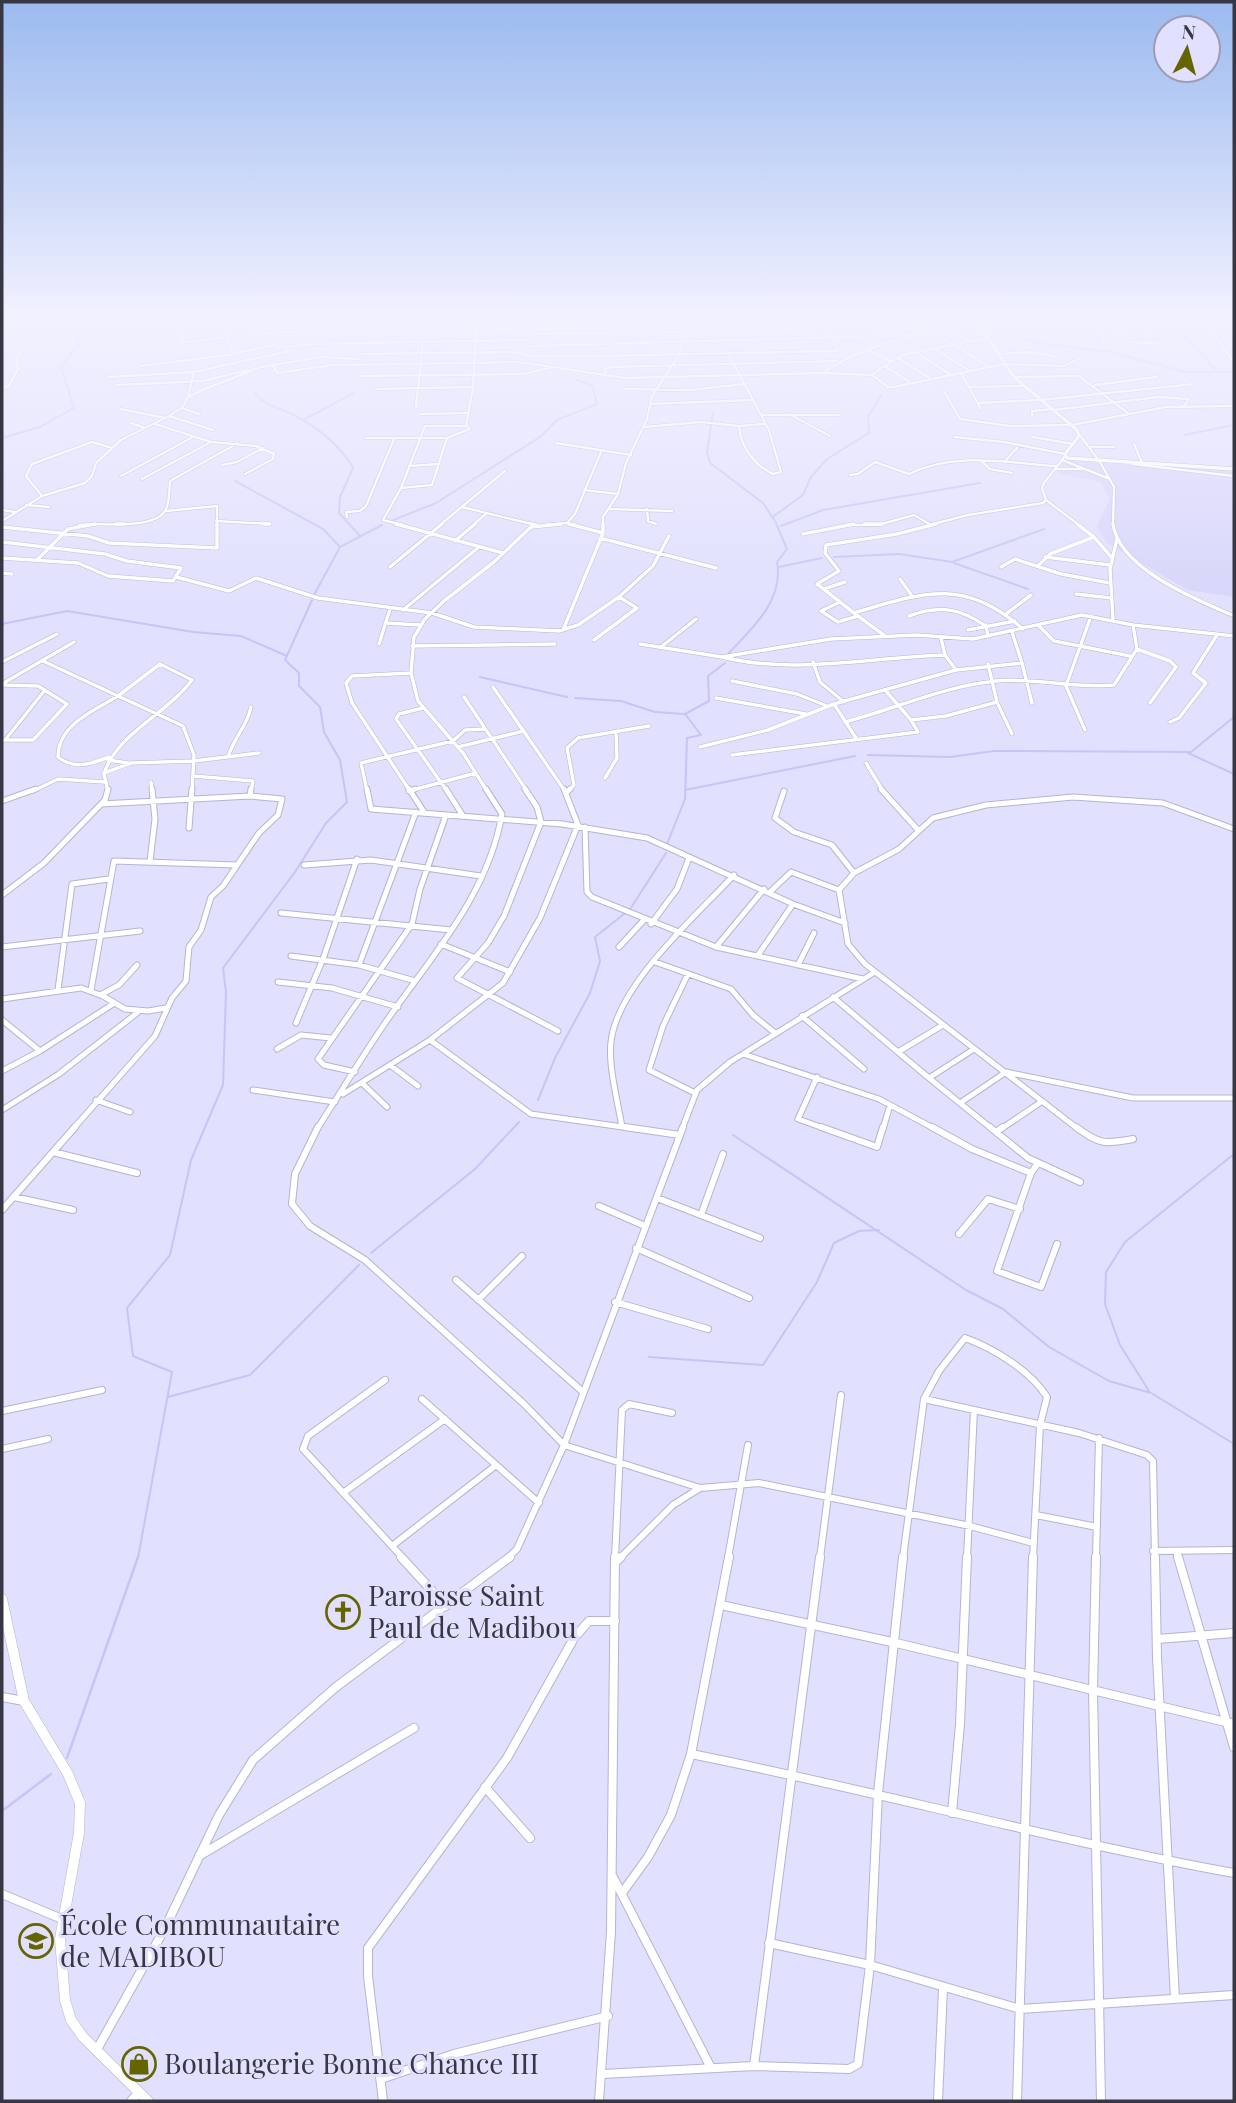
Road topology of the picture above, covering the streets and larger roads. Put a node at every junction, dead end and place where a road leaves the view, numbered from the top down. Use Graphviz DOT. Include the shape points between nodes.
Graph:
graph roads {
  1 [pos="144,413"];
  2 [pos="173,413"];
  3 [pos="461,413"];
  4 [pos="468,413"];
  5 [pos="648,413"];
  6 [pos="956,413"];
  7 [pos="1058,413"];
  8 [pos="1136,413"];
  9 [pos="420,414"];
  10 [pos="789,414"];
  11 [pos="1129,414"];
  12 [pos="761,415"];
  13 [pos="839,415"];
  14 [pos="167,417"];
  15 [pos="131,422"];
  16 [pos="155,424"];
  17 [pos="765,424"];
  18 [pos="1072,425"];
  19 [pos="466,426"];
  20 [pos="739,426"];
  21 [pos="644,427"];
  22 [pos="145,428"];
  23 [pos="213,430"];
  24 [pos="1079,434"];
  25 [pos="830,436"];
  26 [pos="193,437"];
  27 [pos="954,437"];
  28 [pos="1032,437"];
  29 [pos="366,438"];
  30 [pos="447,438"];
  31 [pos="394,439"];
  32 [pos="419,439"];
  33 [pos="211,442"];
  34 [pos="238,443"];
  35 [pos="556,443"];
  36 [pos="1020,444"];
  37 [pos="1073,444"];
  38 [pos="1134,444"];
  39 [pos="1090,447"];
  40 [pos="1114,447"];
  41 [pos="262,448"];
  42 [pos="112,449"];
  43 [pos="601,452"];
  44 [pos="631,455"];
  45 [pos="1064,457"];
  46 [pos="980,460"];
  47 [pos="1005,461"];
  48 [pos="1098,462"];
  49 [pos="438,464"];
  50 [pos="1132,464"];
  51 [pos="222,465"];
  52 [pos="1143,465"];
  53 [pos="409,466"];
  54 [pos="1056,467"];
  55 [pos="1086,469"];
  56 [pos="1234,469"];
  57 [pos="505,471"];
  58 [pos="1013,473"];
  59 [pos="245,474"];
  60 [pos="850,475"];
  61 [pos="121,476"];
  62 [pos="1234,476"];
  63 [pos="142,480"];
  64 [pos="1113,480"];
  65 [pos="401,488"];
  66 [pos="584,490"];
  67 [pos="618,494"];
  68 [pos="42,496"];
  69 [pos="1046,500"];
  70 [pos="26,505"];
  71 [pos="50,507"];
  72 [pos="462,507"];
  73 [pos="608,509"];
  74 [pos="646,509"];
  75 [pos="2,510"];
  76 [pos="166,511"];
  77 [pos="672,511"];
  78 [pos="15,512"];
  79 [pos="487,513"];
  80 [pos="347,517"];
  81 [pos="2,521"];
  82 [pos="216,521"];
  83 [pos="567,523"];
  84 [pos="270,524"];
  85 [pos="656,524"];
  86 [pos="931,524"];
  87 [pos="536,525"];
  88 [pos="2,527"];
  89 [pos="63,533"];
  90 [pos="603,533"];
  91 [pos="803,534"];
  92 [pos="430,535"];
  93 [pos="669,536"];
  94 [pos="1094,537"];
  95 [pos="600,538"];
  96 [pos="1117,539"];
  97 [pos="455,541"];
  98 [pos="2,542"];
  99 [pos="48,547"];
  100 [pos="478,547"];
  101 [pos="503,553"];
  102 [pos="660,556"];
  103 [pos="1045,557"];
  104 [pos="2,558"];
  105 [pos="1112,558"];
  106 [pos="37,561"];
  107 [pos="1110,565"];
  108 [pos="1038,566"];
  109 [pos="390,567"];
  110 [pos="1001,567"];
  111 [pos="716,568"];
  112 [pos="2,573"];
  113 [pos="12,574"];
  114 [pos="176,578"];
  115 [pos="900,579"];
  116 [pos="845,582"];
  117 [pos="1110,583"];
  118 [pos="824,589"];
  119 [pos="1076,594"];
  120 [pos="1031,595"];
  121 [pos="912,596"];
  122 [pos="619,597"];
  123 [pos="1111,598"];
  124 [pos="840,602"];
  125 [pos="390,609"];
  126 [pos="403,610"];
  127 [pos="432,614"];
  128 [pos="856,614"];
  129 [pos="1006,614"];
  130 [pos="909,616"];
  131 [pos="1091,616"];
  132 [pos="1234,617"];
  133 [pos="696,618"];
  134 [pos="1113,620"];
  135 [pos="1015,621"];
  136 [pos="385,623"];
  137 [pos="421,625"];
  138 [pos="1038,625"];
  139 [pos="1133,625"];
  140 [pos="986,626"];
  141 [pos="1023,629"];
  142 [pos="563,630"];
  143 [pos="968,630"];
  144 [pos="1012,632"];
  145 [pos="57,634"];
  146 [pos="1217,635"];
  147 [pos="885,636"];
  148 [pos="988,636"];
  149 [pos="1234,636"];
  150 [pos="941,638"];
  151 [pos="594,640"];
  152 [pos="74,642"];
  153 [pos="379,644"];
  154 [pos="555,644"];
  155 [pos="640,645"];
  156 [pos="412,646"];
  157 [pos="1082,646"];
  158 [pos="661,647"];
  159 [pos="1138,649"];
  160 [pos="945,654"];
  161 [pos="1130,656"];
  162 [pos="722,657"];
  163 [pos="2,662"];
  164 [pos="43,662"];
  165 [pos="813,662"];
  166 [pos="1022,663"];
  167 [pos="988,664"];
  168 [pos="956,670"];
  169 [pos="411,673"];
  170 [pos="732,681"];
  171 [pos="1028,681"];
  172 [pos="992,682"];
  173 [pos="2,685"];
  174 [pos="1066,685"];
  175 [pos="493,687"];
  176 [pos="45,690"];
  177 [pos="885,690"];
  178 [pos="118,696"];
  179 [pos="464,697"];
  180 [pos="716,698"];
  181 [pos="844,702"];
  182 [pos="997,702"];
  183 [pos="1032,703"];
  184 [pos="1150,703"];
  185 [pos="834,704"];
  186 [pos="251,706"];
  187 [pos="901,706"];
  188 [pos="827,707"];
  189 [pos="423,708"];
  190 [pos="806,714"];
  191 [pos="162,715"];
  192 [pos="911,720"];
  193 [pos="845,722"];
  194 [pos="1170,722"];
  195 [pos="649,726"];
  196 [pos="485,729"];
  197 [pos="1085,730"];
  198 [pos="524,731"];
  199 [pos="615,731"];
  200 [pos="1012,734"];
  201 [pos="856,738"];
  202 [pos="4,739"];
  203 [pos="493,739"];
  204 [pos="453,741"];
  205 [pos="458,747"];
  206 [pos="699,747"];
  207 [pos="419,748"];
  208 [pos="259,753"];
  209 [pos="732,755"];
  210 [pos="228,757"];
  211 [pos="390,757"];
  212 [pos="108,758"];
  213 [pos="194,761"];
  214 [pos="866,762"];
  215 [pos="131,763"];
  216 [pos="104,773"];
  217 [pos="475,774"];
  218 [pos="193,776"];
  219 [pos="605,778"];
  220 [pos="104,782"];
  221 [pos="151,782"];
  222 [pos="443,782"];
  223 [pos="409,791"];
  224 [pos="784,791"];
  225 [pos="566,793"];
  226 [pos="250,796"];
  227 [pos="193,797"];
  228 [pos="2,801"];
  229 [pos="154,803"];
  230 [pos="101,804"];
  231 [pos="416,811"];
  232 [pos="424,812"];
  233 [pos="446,815"];
  234 [pos="463,816"];
  235 [pos="502,820"];
  236 [pos="541,822"];
  237 [pos="578,825"];
  238 [pos="585,827"];
  239 [pos="189,828"];
  240 [pos="1234,829"];
  241 [pos="918,830"];
  242 [pos="689,858"];
  243 [pos="357,859"];
  244 [pos="150,861"];
  245 [pos="398,861"];
  246 [pos="303,865"];
  247 [pos="237,866"];
  248 [pos="429,868"];
  249 [pos="853,873"];
  250 [pos="734,875"];
  251 [pos="481,876"];
  252 [pos="109,879"];
  253 [pos="767,890"];
  254 [pos="839,890"];
  255 [pos="2,895"];
  256 [pos="793,904"];
  257 [pos="281,913"];
  258 [pos="337,917"];
  259 [pos="374,920"];
  260 [pos="644,920"];
  261 [pos="652,923"];
  262 [pos="845,923"];
  263 [pos="412,924"];
  264 [pos="451,930"];
  265 [pos="140,931"];
  266 [pos="814,933"];
  267 [pos="679,934"];
  268 [pos="102,935"];
  269 [pos="65,939"];
  270 [pos="441,944"];
  271 [pos="2,947"];
  272 [pos="619,947"];
  273 [pos="716,947"];
  274 [pos="758,955"];
  275 [pos="290,956"];
  276 [pos="475,957"];
  277 [pos="323,960"];
  278 [pos="655,962"];
  279 [pos="137,965"];
  280 [pos="359,965"];
  281 [pos="798,965"];
  282 [pos="381,970"];
  283 [pos="510,972"];
  284 [pos="875,972"];
  285 [pos="688,974"];
  286 [pos="863,979"];
  287 [pos="415,981"];
  288 [pos="278,982"];
  289 [pos="312,985"];
  290 [pos="58,990"];
  291 [pos="91,990"];
  292 [pos="489,994"];
  293 [pos="100,995"];
  294 [pos="363,995"];
  295 [pos="833,997"];
  296 [pos="2,999"];
  297 [pos="113,1004"];
  298 [pos="398,1007"];
  299 [pos="166,1008"];
  300 [pos="137,1013"];
  301 [pos="802,1016"];
  302 [pos="2,1021"];
  303 [pos="296,1023"];
  304 [pos="943,1025"];
  305 [pos="558,1031"];
  306 [pos="775,1033"];
  307 [pos="331,1038"];
  308 [pos="430,1040"];
  309 [pos="276,1049"];
  310 [pos="974,1049"];
  311 [pos="40,1051"];
  312 [pos="898,1052"];
  313 [pos="743,1054"];
  314 [pos="390,1065"];
  315 [pos="864,1069"];
  316 [pos="2,1070"];
  317 [pos="355,1072"];
  318 [pos="1006,1072"];
  319 [pos="817,1077"];
  320 [pos="929,1078"];
  321 [pos="362,1083"];
  322 [pos="418,1086"];
  323 [pos="253,1090"];
  324 [pos="695,1093"];
  325 [pos="341,1095"];
  326 [pos="1234,1098"];
  327 [pos="96,1100"];
  328 [pos="335,1102"];
  329 [pos="1041,1102"];
  330 [pos="960,1103"];
  331 [pos="890,1105"];
  332 [pos="387,1107"];
  333 [pos="2,1110"];
  334 [pos="130,1112"];
  335 [pos="622,1127"];
  336 [pos="996,1132"];
  337 [pos="680,1135"];
  338 [pos="1133,1139"];
  339 [pos="53,1152"];
  340 [pos="723,1154"];
  341 [pos="1038,1163"];
  342 [pos="136,1173"];
  343 [pos="1031,1173"];
  344 [pos="1080,1182"];
  345 [pos="14,1197"];
  346 [pos="657,1198"];
  347 [pos="599,1206"];
  348 [pos="1020,1209"];
  349 [pos="2,1210"];
  350 [pos="73,1210"];
  351 [pos="701,1215"];
  352 [pos="645,1226"];
  353 [pos="959,1234"];
  354 [pos="760,1238"];
  355 [pos="1057,1244"];
  356 [pos="636,1248"];
  357 [pos="522,1256"];
  358 [pos="456,1280"];
  359 [pos="749,1298"];
  360 [pos="478,1300"];
  361 [pos="615,1302"];
  362 [pos="708,1329"];
  363 [pos="386,1381"];
  364 [pos="102,1390"];
  365 [pos="583,1392"];
  366 [pos="841,1395"];
  367 [pos="422,1399"];
  368 [pos="924,1399"];
  369 [pos="974,1410"];
  370 [pos="2,1411"];
  371 [pos="672,1413"];
  372 [pos="445,1419"];
  373 [pos="1040,1425"];
  374 [pos="48,1438"];
  375 [pos="1099,1438"];
  376 [pos="564,1445"];
  377 [pos="748,1446"];
  378 [pos="2,1449"];
  379 [pos="618,1463"];
  380 [pos="495,1466"];
  381 [pos="742,1483"];
  382 [pos="701,1488"];
  383 [pos="342,1493"];
  384 [pos="828,1496"];
  385 [pos="539,1503"];
  386 [pos="909,1514"];
  387 [pos="1036,1515"];
  388 [pos="970,1526"];
  389 [pos="1097,1527"];
  390 [pos="1032,1543"];
  391 [pos="392,1546"];
  392 [pos="1234,1550"];
  393 [pos="1153,1551"];
  394 [pos="1175,1551"];
  395 [pos="616,1562"];
  396 [pos="2,1599"];
  397 [pos="721,1605"];
  398 [pos="446,1606"];
  399 [pos="615,1621"];
  400 [pos="810,1624"];
  401 [pos="1234,1633"];
  402 [pos="1201,1635"];
  403 [pos="1157,1639"];
  404 [pos="892,1642"];
  405 [pos="963,1660"];
  406 [pos="1031,1678"];
  407 [pos="1093,1690"];
  408 [pos="2,1697"];
  409 [pos="24,1701"];
  410 [pos="1160,1707"];
  411 [pos="1231,1724"];
  412 [pos="414,1728"];
  413 [pos="1234,1747"];
  414 [pos="691,1754"];
  415 [pos="792,1772"];
  416 [pos="485,1787"];
  417 [pos="878,1793"];
  418 [pos="952,1813"];
  419 [pos="1026,1829"];
  420 [pos="530,1838"];
  421 [pos="1095,1845"];
  422 [pos="199,1856"];
  423 [pos="1168,1859"];
  424 [pos="1234,1873"];
  425 [pos="612,1875"];
  426 [pos="622,1893"];
  427 [pos="2,1894"];
  428 [pos="62,1919"];
  429 [pos="769,1943"];
  430 [pos="870,1965"];
  431 [pos="943,1988"];
  432 [pos="1234,1996"];
  433 [pos="1175,1999"];
  434 [pos="1101,2006"];
  435 [pos="1020,2009"];
  436 [pos="608,2016"];
  437 [pos="96,2051"];
  438 [pos="754,2066"];
  439 [pos="711,2068"];
  440 [pos="603,2074"];
  441 [pos="381,2079"];
  442 [pos="139,2092"];
  443 [pos="131,2101"];
  444 [pos="148,2101"];
  445 [pos="383,2101"];
  446 [pos="599,2101"];
  447 [pos="938,2101"];
  448 [pos="1017,2101"];
  449 [pos="1101,2101"];
  1 -- 14 [label="street"];
  2 -- 14 [label="street"];
  3 -- 9 [label="street"];
  4 -- 19 [label="street"];
  5 -- 21 [label="street"];
  6 -- 18 [label="street" via="969,422"];
  7 -- 18 [label="street"];
  8 -- 11 [label="street"];
  10 -- 12 [label="street"];
  10 -- 13 [label="street"];
  10 -- 25 [label="street"];
  11 -- 18 [label="street"];
  12 -- 17 [label="street"];
  14 -- 16 [label="street"];
  14 -- 23 [label="street"];
  15 -- 22 [label="street"];
  16 -- 22 [label="street"];
  16 -- 26 [label="street"];
  17 -- 20 [label="street"];
  17 -- 20 [label="street" via="783,468 779,474 757,466"];
  18 -- 24 [label="street"];
  19 -- 30 [label="street" via="470,429 466,432"];
  19 -- 32 [label="street" via="425,426"];
  20 -- 21 [label="street" via="701,422"];
  21 -- 44 [label="street"];
  22 -- 42 [label="street"];
  24 -- 37 [label="street"];
  24 -- 39 [label="street"];
  26 -- 33 [label="street"];
  26 -- 61 [label="street"];
  27 -- 36 [label="street"];
  28 -- 37 [label="street"];
  29 -- 31 [label="street"];
  30 -- 32 [label="street"];
  30 -- 49 [label="street"];
  31 -- 32 [label="street"];
  31 -- 80 [label="street" via="366,506 360,512 346,512"];
  32 -- 53 [label="street"];
  33 -- 34 [label="street"];
  33 -- 63 [label="street"];
  34 -- 41 [label="street"];
  34 -- 76 [label="street" via="173,478 168,484"];
  35 -- 43 [label="street"];
  36 -- 45 [label="street"];
  36 -- 47 [label="street"];
  37 -- 45 [label="street"];
  38 -- 52 [label="street"];
  39 -- 40 [label="street"];
  39 -- 48 [label="street"];
  41 -- 51 [label="street"];
  41 -- 59 [label="street" via="275,456"];
  42 -- 68 [label="street" via="96,463 85,483"];
  42 -- 68 [label="street" via="92,442 32,464 26,476"];
  43 -- 44 [label="street"];
  43 -- 66 [label="street"];
  44 -- 67 [label="street"];
  45 -- 48 [label="street"];
  45 -- 54 [label="street"];
  45 -- 55 [label="street"];
  46 -- 47 [label="street"];
  46 -- 58 [label="street" via="994,471"];
  46 -- 60 [label="street" via="938,461 909,474 876,462"];
  47 -- 54 [label="street"];
  48 -- 50 [label="street"];
  48 -- 64 [label="street"];
  49 -- 53 [label="street"];
  49 -- 65 [label="street" via="428,488"];
  50 -- 52 [label="street"];
  50 -- 62 [label="street"];
  52 -- 56 [label="street"];
  53 -- 65 [label="street"];
  54 -- 55 [label="street"];
  54 -- 69 [label="street" via="1042,488"];
  55 -- 64 [label="street"];
  57 -- 72 [label="street"];
  64 -- 96 [label="street"];
  65 -- 92 [label="street" via="383,520"];
  66 -- 67 [label="street"];
  66 -- 83 [label="street"];
  67 -- 73 [label="street"];
  68 -- 70 [label="street"];
  69 -- 86 [label="street"];
  69 -- 94 [label="street"];
  70 -- 71 [label="street"];
  70 -- 78 [label="street"];
  72 -- 79 [label="street"];
  72 -- 92 [label="street"];
  73 -- 74 [label="street"];
  73 -- 90 [label="street"];
  74 -- 77 [label="street"];
  74 -- 85 [label="street" via="648,521"];
  75 -- 78 [label="street"];
  76 -- 82 [label="street" via="215,505"];
  76 -- 89 [label="street" via="154,521 86,523"];
  78 -- 81 [label="street"];
  79 -- 87 [label="street"];
  79 -- 97 [label="street"];
  82 -- 84 [label="street"];
  82 -- 89 [label="street" via="217,548 109,543"];
  83 -- 87 [label="street"];
  83 -- 90 [label="street"];
  86 -- 91 [label="street" via="914,515 878,525 857,523"];
  86 -- 118 [label="street" via="826,545 825,553 839,571 817,583"];
  87 -- 101 [label="street"];
  88 -- 89 [label="street"];
  89 -- 99 [label="street"];
  90 -- 95 [label="street"];
  92 -- 97 [label="street"];
  92 -- 109 [label="street"];
  93 -- 102 [label="street"];
  94 -- 103 [label="street"];
  94 -- 105 [label="street"];
  95 -- 102 [label="street"];
  95 -- 142 [label="street"];
  96 -- 105 [label="street"];
  96 -- 132 [label="street" via="1159,578"];
  97 -- 100 [label="street"];
  98 -- 99 [label="street"];
  99 -- 106 [label="street"];
  99 -- 114 [label="street" via="181,568"];
  100 -- 101 [label="street"];
  100 -- 126 [label="street"];
  101 -- 127 [label="street"];
  102 -- 111 [label="street"];
  102 -- 122 [label="street"];
  103 -- 107 [label="street"];
  103 -- 108 [label="street"];
  104 -- 106 [label="street"];
  105 -- 107 [label="street"];
  106 -- 114 [label="street" via="84,564 101,575 153,582"];
  107 -- 117 [label="street"];
  108 -- 110 [label="street" via="1012,559"];
  108 -- 117 [label="street"];
  112 -- 113 [label="street"];
  114 -- 125 [label="street" via="229,591 256,578 318,598"];
  115 -- 121 [label="street"];
  116 -- 118 [label="street"];
  117 -- 123 [label="street"];
  118 -- 124 [label="street"];
  119 -- 123 [label="street"];
  120 -- 129 [label="street"];
  121 -- 128 [label="street"];
  121 -- 129 [label="street" via="960,592"];
  122 -- 142 [label="street" via="587,620"];
  122 -- 151 [label="street" via="637,608"];
  123 -- 134 [label="street"];
  124 -- 128 [label="street"];
  124 -- 128 [label="street" via="821,611 838,622"];
  125 -- 126 [label="street"];
  125 -- 136 [label="street"];
  126 -- 127 [label="street"];
  127 -- 137 [label="street"];
  127 -- 142 [label="street" via="484,628"];
  128 -- 147 [label="street"];
  129 -- 135 [label="street"];
  130 -- 140 [label="street" via="953,607"];
  131 -- 134 [label="street"];
  131 -- 138 [label="street"];
  131 -- 157 [label="street"];
  133 -- 158 [label="street"];
  134 -- 139 [label="street"];
  135 -- 140 [label="street"];
  135 -- 141 [label="street"];
  136 -- 137 [label="street"];
  136 -- 153 [label="street"];
  137 -- 156 [label="street"];
  138 -- 141 [label="street"];
  138 -- 157 [label="street" via="1051,640"];
  139 -- 146 [label="street"];
  139 -- 159 [label="street"];
  140 -- 143 [label="street"];
  140 -- 148 [label="street"];
  141 -- 144 [label="street"];
  144 -- 148 [label="street"];
  144 -- 166 [label="street"];
  145 -- 163 [label="street"];
  146 -- 149 [label="street"];
  146 -- 194 [label="street" via="1193,673 1206,683 1179,718"];
  147 -- 150 [label="street"];
  147 -- 162 [label="street" via="816,641"];
  148 -- 150 [label="street"];
  150 -- 160 [label="street"];
  152 -- 164 [label="street"];
  154 -- 156 [label="street"];
  155 -- 158 [label="street"];
  156 -- 169 [label="street"];
  157 -- 161 [label="street"];
  157 -- 174 [label="street"];
  158 -- 162 [label="street"];
  159 -- 161 [label="street"];
  159 -- 184 [label="street" via="1177,667"];
  160 -- 165 [label="street"];
  160 -- 168 [label="street"];
  161 -- 174 [label="street" via="1114,685"];
  162 -- 165 [label="street"];
  164 -- 173 [label="street"];
  164 -- 178 [label="street"];
  165 -- 181 [label="street" via="820,682"];
  166 -- 167 [label="street"];
  166 -- 171 [label="street"];
  167 -- 168 [label="street"];
  167 -- 172 [label="street"];
  168 -- 177 [label="street"];
  169 -- 189 [label="street"];
  169 -- 211 [label="street" via="352,676 346,683 352,703"];
  170 -- 188 [label="street" via="797,694"];
  171 -- 172 [label="street"];
  171 -- 174 [label="street"];
  171 -- 183 [label="street"];
  172 -- 182 [label="street"];
  172 -- 187 [label="street"];
  173 -- 176 [label="street" via="33,685"];
  174 -- 197 [label="street"];
  175 -- 198 [label="street"];
  176 -- 202 [label="street"];
  176 -- 202 [label="street" via="67,704 65,708 33,740"];
  177 -- 181 [label="street"];
  177 -- 187 [label="street"];
  178 -- 191 [label="street"];
  178 -- 191 [label="street" via="156,665 165,664 192,680"];
  178 -- 212 [label="street" via="71,727 56,747 58,757 73,766"];
  179 -- 196 [label="street"];
  180 -- 190 [label="street"];
  181 -- 185 [label="street"];
  182 -- 192 [label="street"];
  182 -- 200 [label="street"];
  185 -- 188 [label="street"];
  185 -- 193 [label="street"];
  186 -- 210 [label="street" via="247,725 234,737"];
  187 -- 192 [label="street"];
  187 -- 193 [label="street"];
  188 -- 190 [label="street"];
  189 -- 204 [label="street"];
  189 -- 207 [label="street" via="396,716"];
  190 -- 206 [label="street" via="768,730"];
  191 -- 212 [label="street"];
  191 -- 213 [label="street" via="184,726"];
  192 -- 201 [label="street" via="918,732"];
  193 -- 201 [label="street"];
  195 -- 199 [label="street"];
  196 -- 203 [label="street"];
  196 -- 204 [label="street" via="465,730"];
  198 -- 203 [label="street"];
  198 -- 225 [label="street"];
  199 -- 219 [label="street" via="617,758"];
  199 -- 225 [label="street" via="578,738 567,748 574,785"];
  201 -- 209 [label="street"];
  203 -- 205 [label="street"];
  203 -- 236 [label="street" via="537,807"];
  204 -- 205 [label="street"];
  204 -- 207 [label="street"];
  205 -- 217 [label="street"];
  207 -- 211 [label="street"];
  207 -- 222 [label="street"];
  208 -- 210 [label="street"];
  210 -- 213 [label="street"];
  211 -- 223 [label="street"];
  211 -- 231 [label="street" via="359,766 371,808"];
  212 -- 215 [label="street"];
  212 -- 216 [label="street"];
  213 -- 215 [label="street"];
  213 -- 218 [label="street"];
  214 -- 241 [label="street" via="880,788"];
  215 -- 216 [label="street"];
  216 -- 220 [label="street"];
  217 -- 222 [label="street"];
  217 -- 235 [label="street"];
  218 -- 226 [label="street" via="253,781"];
  218 -- 227 [label="street"];
  220 -- 228 [label="street" via="58,779"];
  220 -- 230 [label="street" via="109,794"];
  221 -- 229 [label="street"];
  222 -- 223 [label="street"];
  222 -- 234 [label="street"];
  223 -- 232 [label="street"];
  224 -- 249 [label="street" via="775,818 794,832 832,845"];
  225 -- 237 [label="street"];
  226 -- 227 [label="street"];
  226 -- 247 [label="street" via="282,800 278,814"];
  227 -- 229 [label="street"];
  227 -- 239 [label="street"];
  229 -- 230 [label="street"];
  229 -- 244 [label="street"];
  230 -- 255 [label="street" via="44,863"];
  231 -- 232 [label="street"];
  231 -- 245 [label="street"];
  232 -- 233 [label="street"];
  233 -- 234 [label="street"];
  233 -- 248 [label="street"];
  234 -- 235 [label="street"];
  235 -- 236 [label="street"];
  235 -- 251 [label="street"];
  236 -- 237 [label="street"];
  236 -- 276 [label="street" via="504,916"];
  237 -- 238 [label="street"];
  237 -- 283 [label="street" via="540,918"];
  238 -- 242 [label="street" via="647,838"];
  238 -- 260 [label="street" via="588,895"];
  240 -- 241 [label="street" via="1163,803 1073,797 960,809 933,818"];
  241 -- 249 [label="street" via="900,849"];
  242 -- 250 [label="street"];
  242 -- 261 [label="street" via="671,899"];
  243 -- 245 [label="street"];
  243 -- 246 [label="street"];
  243 -- 258 [label="street"];
  244 -- 247 [label="street"];
  244 -- 252 [label="street" via="117,860"];
  245 -- 248 [label="street"];
  245 -- 259 [label="street"];
  247 -- 299 [label="street" via="211,897 201,930 189,947 186,981"];
  248 -- 251 [label="street"];
  248 -- 263 [label="street"];
  249 -- 254 [label="street"];
  250 -- 253 [label="street"];
  250 -- 267 [label="street"];
  251 -- 264 [label="street"];
  252 -- 268 [label="street"];
  252 -- 269 [label="street" via="72,884"];
  253 -- 254 [label="street" via="791,872"];
  253 -- 256 [label="street"];
  253 -- 273 [label="street"];
  254 -- 262 [label="street"];
  256 -- 262 [label="street"];
  256 -- 274 [label="street"];
  257 -- 258 [label="street"];
  258 -- 259 [label="street"];
  258 -- 277 [label="street"];
  259 -- 263 [label="street"];
  259 -- 280 [label="street"];
  260 -- 261 [label="street"];
  260 -- 272 [label="street"];
  261 -- 267 [label="street"];
  262 -- 284 [label="street" via="848,944"];
  263 -- 264 [label="street"];
  263 -- 282 [label="street"];
  264 -- 270 [label="street"];
  265 -- 268 [label="street"];
  266 -- 281 [label="street"];
  267 -- 273 [label="street"];
  267 -- 278 [label="street"];
  268 -- 269 [label="street"];
  268 -- 291 [label="street"];
  269 -- 271 [label="street"];
  269 -- 290 [label="street"];
  270 -- 276 [label="street"];
  270 -- 287 [label="street"];
  273 -- 274 [label="street"];
  274 -- 281 [label="street"];
  275 -- 277 [label="street"];
  276 -- 283 [label="street"];
  276 -- 292 [label="street" via="457,978"];
  277 -- 280 [label="street"];
  277 -- 289 [label="street"];
  278 -- 285 [label="street"];
  278 -- 335 [label="street" via="644,971 611,1032"];
  279 -- 293 [label="street" via="119,985"];
  280 -- 282 [label="street"];
  281 -- 286 [label="street"];
  282 -- 287 [label="street"];
  282 -- 294 [label="street"];
  283 -- 292 [label="street"];
  284 -- 286 [label="street"];
  284 -- 304 [label="street"];
  285 -- 306 [label="street" via="736,992 753,1015"];
  285 -- 324 [label="street" via="649,1070"];
  286 -- 295 [label="street"];
  287 -- 298 [label="street"];
  288 -- 289 [label="street"];
  289 -- 294 [label="street"];
  289 -- 303 [label="street"];
  290 -- 291 [label="street"];
  290 -- 296 [label="street"];
  291 -- 293 [label="street"];
  292 -- 305 [label="street"];
  292 -- 308 [label="street"];
  293 -- 297 [label="street"];
  294 -- 298 [label="street"];
  294 -- 307 [label="street"];
  295 -- 301 [label="street"];
  295 -- 312 [label="street"];
  297 -- 300 [label="street"];
  297 -- 311 [label="street"];
  298 -- 317 [label="street"];
  299 -- 300 [label="street"];
  299 -- 327 [label="street" via="155,1036"];
  300 -- 333 [label="street" via="59,1074"];
  301 -- 306 [label="street"];
  301 -- 315 [label="street"];
  302 -- 311 [label="street"];
  304 -- 310 [label="street"];
  304 -- 312 [label="street"];
  306 -- 313 [label="street"];
  307 -- 309 [label="street" via="301,1035"];
  307 -- 317 [label="street" via="318,1062"];
  308 -- 314 [label="street"];
  308 -- 335 [label="street" via="531,1114"];
  310 -- 318 [label="street"];
  310 -- 320 [label="street"];
  311 -- 316 [label="street"];
  312 -- 320 [label="street"];
  313 -- 319 [label="street"];
  313 -- 324 [label="street"];
  314 -- 321 [label="street"];
  314 -- 322 [label="street"];
  317 -- 325 [label="street"];
  318 -- 326 [label="street" via="1133,1098"];
  318 -- 329 [label="street"];
  318 -- 330 [label="street"];
  319 -- 331 [label="street"];
  319 -- 331 [label="street" via="798,1118 877,1147"];
  320 -- 330 [label="street"];
  321 -- 325 [label="street"];
  321 -- 332 [label="street"];
  323 -- 328 [label="street"];
  324 -- 337 [label="street"];
  325 -- 328 [label="street"];
  327 -- 334 [label="street"];
  327 -- 339 [label="street"];
  328 -- 376 [label="street" via="296,1169 291,1194 296,1212 365,1260"];
  329 -- 336 [label="street"];
  329 -- 338 [label="street" via="1098,1143"];
  330 -- 336 [label="street"];
  331 -- 343 [label="street" via="972,1149"];
  335 -- 337 [label="street"];
  336 -- 341 [label="street"];
  337 -- 346 [label="street"];
  339 -- 342 [label="street"];
  339 -- 345 [label="street"];
  340 -- 351 [label="street"];
  341 -- 343 [label="street"];
  341 -- 344 [label="street"];
  343 -- 348 [label="street"];
  345 -- 349 [label="street"];
  345 -- 350 [label="street"];
  346 -- 351 [label="street"];
  346 -- 352 [label="street"];
  347 -- 352 [label="street"];
  348 -- 353 [label="street" via="987,1200"];
  348 -- 355 [label="street" via="997,1271 1041,1287"];
  351 -- 354 [label="street"];
  352 -- 356 [label="street"];
  356 -- 359 [label="street"];
  356 -- 361 [label="street"];
  357 -- 360 [label="street"];
  358 -- 360 [label="street"];
  360 -- 365 [label="street"];
  361 -- 362 [label="street"];
  361 -- 365 [label="street"];
  363 -- 383 [label="street" via="303,1444"];
  364 -- 370 [label="street"];
  365 -- 376 [label="street"];
  366 -- 384 [label="street"];
  367 -- 372 [label="street"];
  368 -- 369 [label="street"];
  368 -- 373 [label="street" via="955,1349 962,1340 970,1339 1043,1388 1047,1397"];
  368 -- 386 [label="street"];
  369 -- 373 [label="street"];
  369 -- 388 [label="street"];
  371 -- 379 [label="street" via="625,1405"];
  372 -- 380 [label="street"];
  372 -- 383 [label="street"];
  373 -- 375 [label="street"];
  373 -- 387 [label="street"];
  374 -- 378 [label="street"];
  375 -- 389 [label="street"];
  375 -- 393 [label="street" via="1153,1461"];
  376 -- 379 [label="street"];
  376 -- 385 [label="street"];
  377 -- 381 [label="street"];
  379 -- 382 [label="street"];
  379 -- 395 [label="street"];
  380 -- 385 [label="street"];
  380 -- 391 [label="street"];
  381 -- 382 [label="street"];
  381 -- 384 [label="street"];
  381 -- 397 [label="street"];
  382 -- 395 [label="street" via="673,1505"];
  383 -- 391 [label="street"];
  384 -- 386 [label="street"];
  384 -- 400 [label="street"];
  385 -- 398 [label="street" via="517,1549"];
  386 -- 388 [label="street"];
  386 -- 404 [label="street"];
  387 -- 389 [label="street"];
  387 -- 390 [label="street"];
  388 -- 390 [label="street"];
  388 -- 405 [label="street"];
  389 -- 407 [label="street"];
  390 -- 406 [label="street"];
  391 -- 398 [label="street"];
  392 -- 394 [label="street"];
  393 -- 394 [label="street"];
  393 -- 403 [label="street"];
  394 -- 402 [label="street"];
  395 -- 399 [label="street"];
  396 -- 409 [label="street"];
  397 -- 400 [label="street"];
  397 -- 414 [label="street"];
  398 -- 422 [label="street" via="336,1687 253,1760"];
  399 -- 416 [label="street" via="597,1619 581,1629 507,1758"];
  399 -- 425 [label="street"];
  400 -- 404 [label="street"];
  400 -- 415 [label="street"];
  401 -- 402 [label="street"];
  402 -- 403 [label="street"];
  402 -- 411 [label="street"];
  403 -- 410 [label="street"];
  404 -- 405 [label="street"];
  404 -- 417 [label="street"];
  405 -- 406 [label="street"];
  405 -- 418 [label="street"];
  406 -- 407 [label="street"];
  406 -- 419 [label="street"];
  407 -- 410 [label="street"];
  407 -- 421 [label="street"];
  408 -- 409 [label="street"];
  409 -- 428 [label="street" via="80,1803 79,1833"];
  410 -- 411 [label="street"];
  410 -- 423 [label="street"];
  411 -- 413 [label="street"];
  412 -- 422 [label="street"];
  414 -- 415 [label="street"];
  414 -- 426 [label="street" via="666,1826"];
  415 -- 417 [label="street"];
  415 -- 429 [label="street"];
  416 -- 420 [label="street"];
  416 -- 441 [label="street" via="368,1948"];
  417 -- 418 [label="street"];
  417 -- 430 [label="street"];
  418 -- 419 [label="street"];
  419 -- 421 [label="street"];
  419 -- 435 [label="street"];
  421 -- 423 [label="street"];
  421 -- 434 [label="street"];
  422 -- 437 [label="street" via="164,1930"];
  423 -- 424 [label="street"];
  423 -- 433 [label="street"];
  425 -- 426 [label="street"];
  425 -- 436 [label="street"];
  426 -- 439 [label="street"];
  427 -- 428 [label="street"];
  428 -- 437 [label="street" via="60,1962 65,2000 71,2020"];
  429 -- 430 [label="street"];
  429 -- 438 [label="street"];
  430 -- 431 [label="street"];
  430 -- 438 [label="street" via="861,2056 855,2067"];
  431 -- 435 [label="street"];
  431 -- 447 [label="street"];
  432 -- 433 [label="street"];
  433 -- 434 [label="street"];
  434 -- 435 [label="street"];
  434 -- 449 [label="street"];
  435 -- 448 [label="street"];
  436 -- 440 [label="street"];
  436 -- 441 [label="street" via="468,2050"];
  437 -- 442 [label="street"];
  438 -- 439 [label="street"];
  439 -- 440 [label="street"];
  440 -- 446 [label="street"];
  441 -- 445 [label="street"];
  442 -- 443 [label="street"];
  442 -- 444 [label="street"];
}
